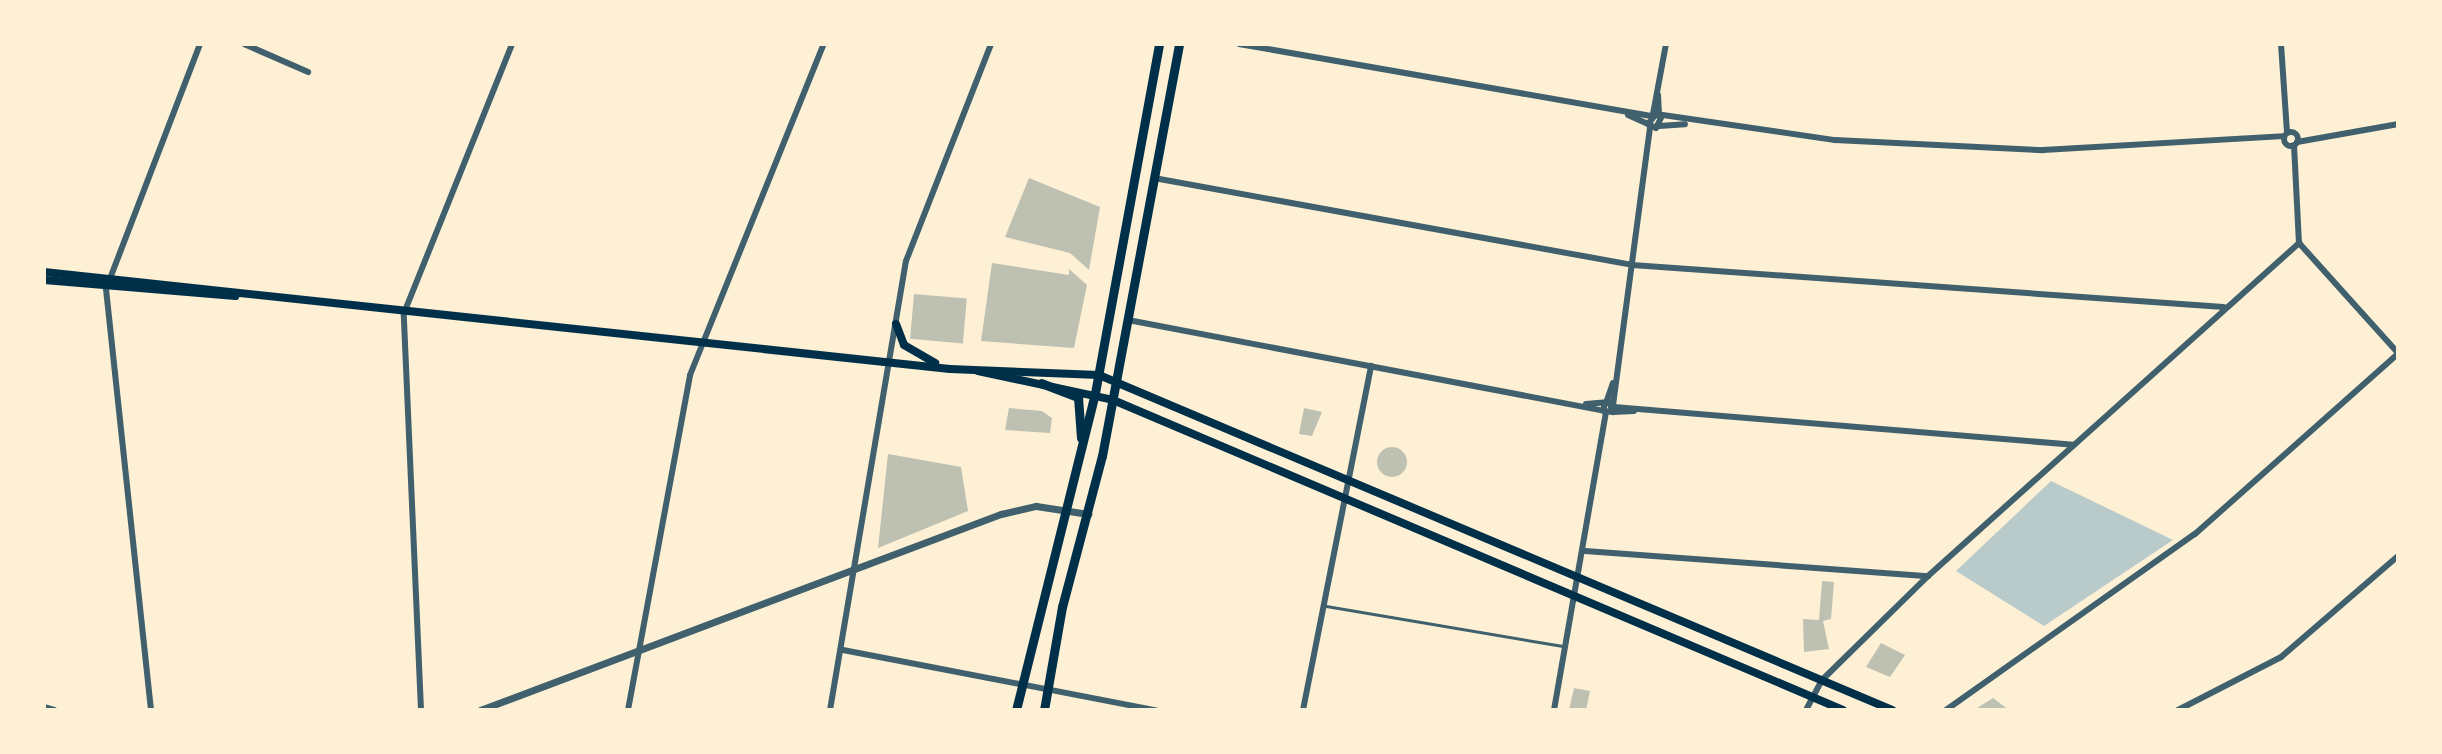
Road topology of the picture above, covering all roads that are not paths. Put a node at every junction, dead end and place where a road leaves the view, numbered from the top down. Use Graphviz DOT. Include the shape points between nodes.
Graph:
graph roads {
  1 [pos="200,44"];
  2 [pos="244,44"];
  3 [pos="512,44"];
  4 [pos="824,44"];
  5 [pos="991,44"];
  6 [pos="1159,44"];
  7 [pos="1179,44"];
  8 [pos="1239,44"];
  9 [pos="1666,44"];
  10 [pos="2281,44"];
  11 [pos="308,72"];
  12 [pos="1628,115"];
  13 [pos="1656,116"];
  14 [pos="1685,124"];
  15 [pos="2398,124"];
  16 [pos="1653,126"];
  17 [pos="2291,139"];
  18 [pos="1154,178"];
  19 [pos="2299,243"];
  20 [pos="1632,265"];
  21 [pos="44,272"];
  22 [pos="44,280"];
  23 [pos="106,284"];
  24 [pos="2224,307"];
  25 [pos="404,313"];
  26 [pos="1128,320"];
  27 [pos="896,324"];
  28 [pos="703,342"];
  29 [pos="2398,354"];
  30 [pos="891,361"];
  31 [pos="1371,366"];
  32 [pos="950,369"];
  33 [pos="977,371"];
  34 [pos="1099,375"];
  35 [pos="1115,380"];
  36 [pos="1041,383"];
  37 [pos="1095,393"];
  38 [pos="1113,400"];
  39 [pos="1609,409"];
  40 [pos="2073,445"];
  41 [pos="1081,453"];
  42 [pos="1348,479"];
  43 [pos="1344,496"];
  44 [pos="1067,509"];
  45 [pos="1088,514"];
  46 [pos="1585,551"];
  47 [pos="2398,556"];
  48 [pos="856,572"];
  49 [pos="1928,576"];
  50 [pos="1579,578"];
  51 [pos="1575,597"];
  52 [pos="1322,606"];
  53 [pos="1566,646"];
  54 [pos="843,650"];
  55 [pos="639,651"];
  56 [pos="1822,680"];
  57 [pos="1022,687"];
  58 [pos="1048,690"];
  59 [pos="1811,697"];
  60 [pos="44,707"];
  61 [pos="149,709"];
  62 [pos="54,710"];
  63 [pos="421,710"];
  64 [pos="480,710"];
  65 [pos="628,710"];
  66 [pos="830,710"];
  67 [pos="1016,710"];
  68 [pos="1044,710"];
  69 [pos="1156,710"];
  70 [pos="1303,710"];
  71 [pos="1554,710"];
  72 [pos="1806,710"];
  73 [pos="1843,710"];
  74 [pos="1892,710"];
  75 [pos="1946,710"];
  76 [pos="2178,710"];
  1 -- 23 [label="street"];
  2 -- 11 [label="street"];
  3 -- 25 [label="street"];
  4 -- 28 [label="street"];
  5 -- 27 [label="street" via="909,249"];
  6 -- 34 [label="main road"];
  7 -- 18 [label="main road"];
  8 -- 12 [label="street"];
  9 -- 13 [label="street"];
  10 -- 17 [label="street"];
  12 -- 13 [label="street"];
  12 -- 16 [label="street"];
  13 -- 14 [label="street"];
  13 -- 16 [label="street"];
  13 -- 16 [label="street"];
  14 -- 16 [label="street"];
  14 -- 17 [label="street" via="1907,146 2043,150"];
  15 -- 17 [label="street"];
  16 -- 20 [label="street"];
  17 -- 19 [label="street"];
  18 -- 20 [label="street"];
  18 -- 26 [label="main road"];
  19 -- 24 [label="street"];
  19 -- 29 [label="street"];
  20 -- 24 [label="street"];
  20 -- 39 [label="street"];
  21 -- 23 [label="main road"];
  22 -- 23 [label="main road"];
  23 -- 25 [label="main road"];
  23 -- 61 [label="street"];
  24 -- 40 [label="street"];
  25 -- 28 [label="main road"];
  25 -- 63 [label="street"];
  26 -- 31 [label="street"];
  26 -- 35 [label="main road"];
  27 -- 30 [label="street"];
  27 -- 32 [label="main road" via="908,349"];
  28 -- 30 [label="main road"];
  28 -- 55 [label="street" via="685,397"];
  29 -- 75 [label="street" via="2195,534"];
  30 -- 32 [label="main road"];
  30 -- 48 [label="street"];
  31 -- 39 [label="street"];
  31 -- 42 [label="street"];
  32 -- 33 [label="main road"];
  33 -- 34 [label="main road"];
  33 -- 36 [label="main road"];
  34 -- 35 [label="main road"];
  34 -- 37 [label="main road"];
  35 -- 38 [label="main road"];
  35 -- 42 [label="main road"];
  36 -- 37 [label="main road"];
  36 -- 41 [label="main road" via="1078,397"];
  37 -- 38 [label="main road"];
  37 -- 41 [label="main road"];
  38 -- 43 [label="main road"];
  38 -- 45 [label="main road"];
  39 -- 40 [label="street"];
  39 -- 46 [label="street"];
  40 -- 49 [label="street"];
  41 -- 44 [label="main road"];
  42 -- 43 [label="street"];
  42 -- 50 [label="main road"];
  43 -- 51 [label="main road"];
  43 -- 52 [label="street"];
  44 -- 45 [label="street"];
  44 -- 48 [label="street" via="1001,514"];
  44 -- 57 [label="main road"];
  45 -- 58 [label="main road"];
  46 -- 49 [label="street"];
  46 -- 50 [label="street"];
  47 -- 76 [label="street" via="2281,657"];
  48 -- 54 [label="street"];
  48 -- 55 [label="street"];
  49 -- 56 [label="street"];
  50 -- 51 [label="street"];
  50 -- 56 [label="main road"];
  51 -- 53 [label="street"];
  51 -- 59 [label="main road"];
  52 -- 53 [label="lane"];
  52 -- 70 [label="street"];
  53 -- 71 [label="street"];
  54 -- 57 [label="street"];
  54 -- 66 [label="street"];
  55 -- 64 [label="street"];
  55 -- 65 [label="street"];
  56 -- 59 [label="street"];
  56 -- 74 [label="main road"];
  57 -- 58 [label="street"];
  57 -- 67 [label="main road"];
  58 -- 68 [label="main road"];
  58 -- 69 [label="street"];
  59 -- 72 [label="street"];
  59 -- 73 [label="main road"];
  60 -- 62 [label="street"];
}
